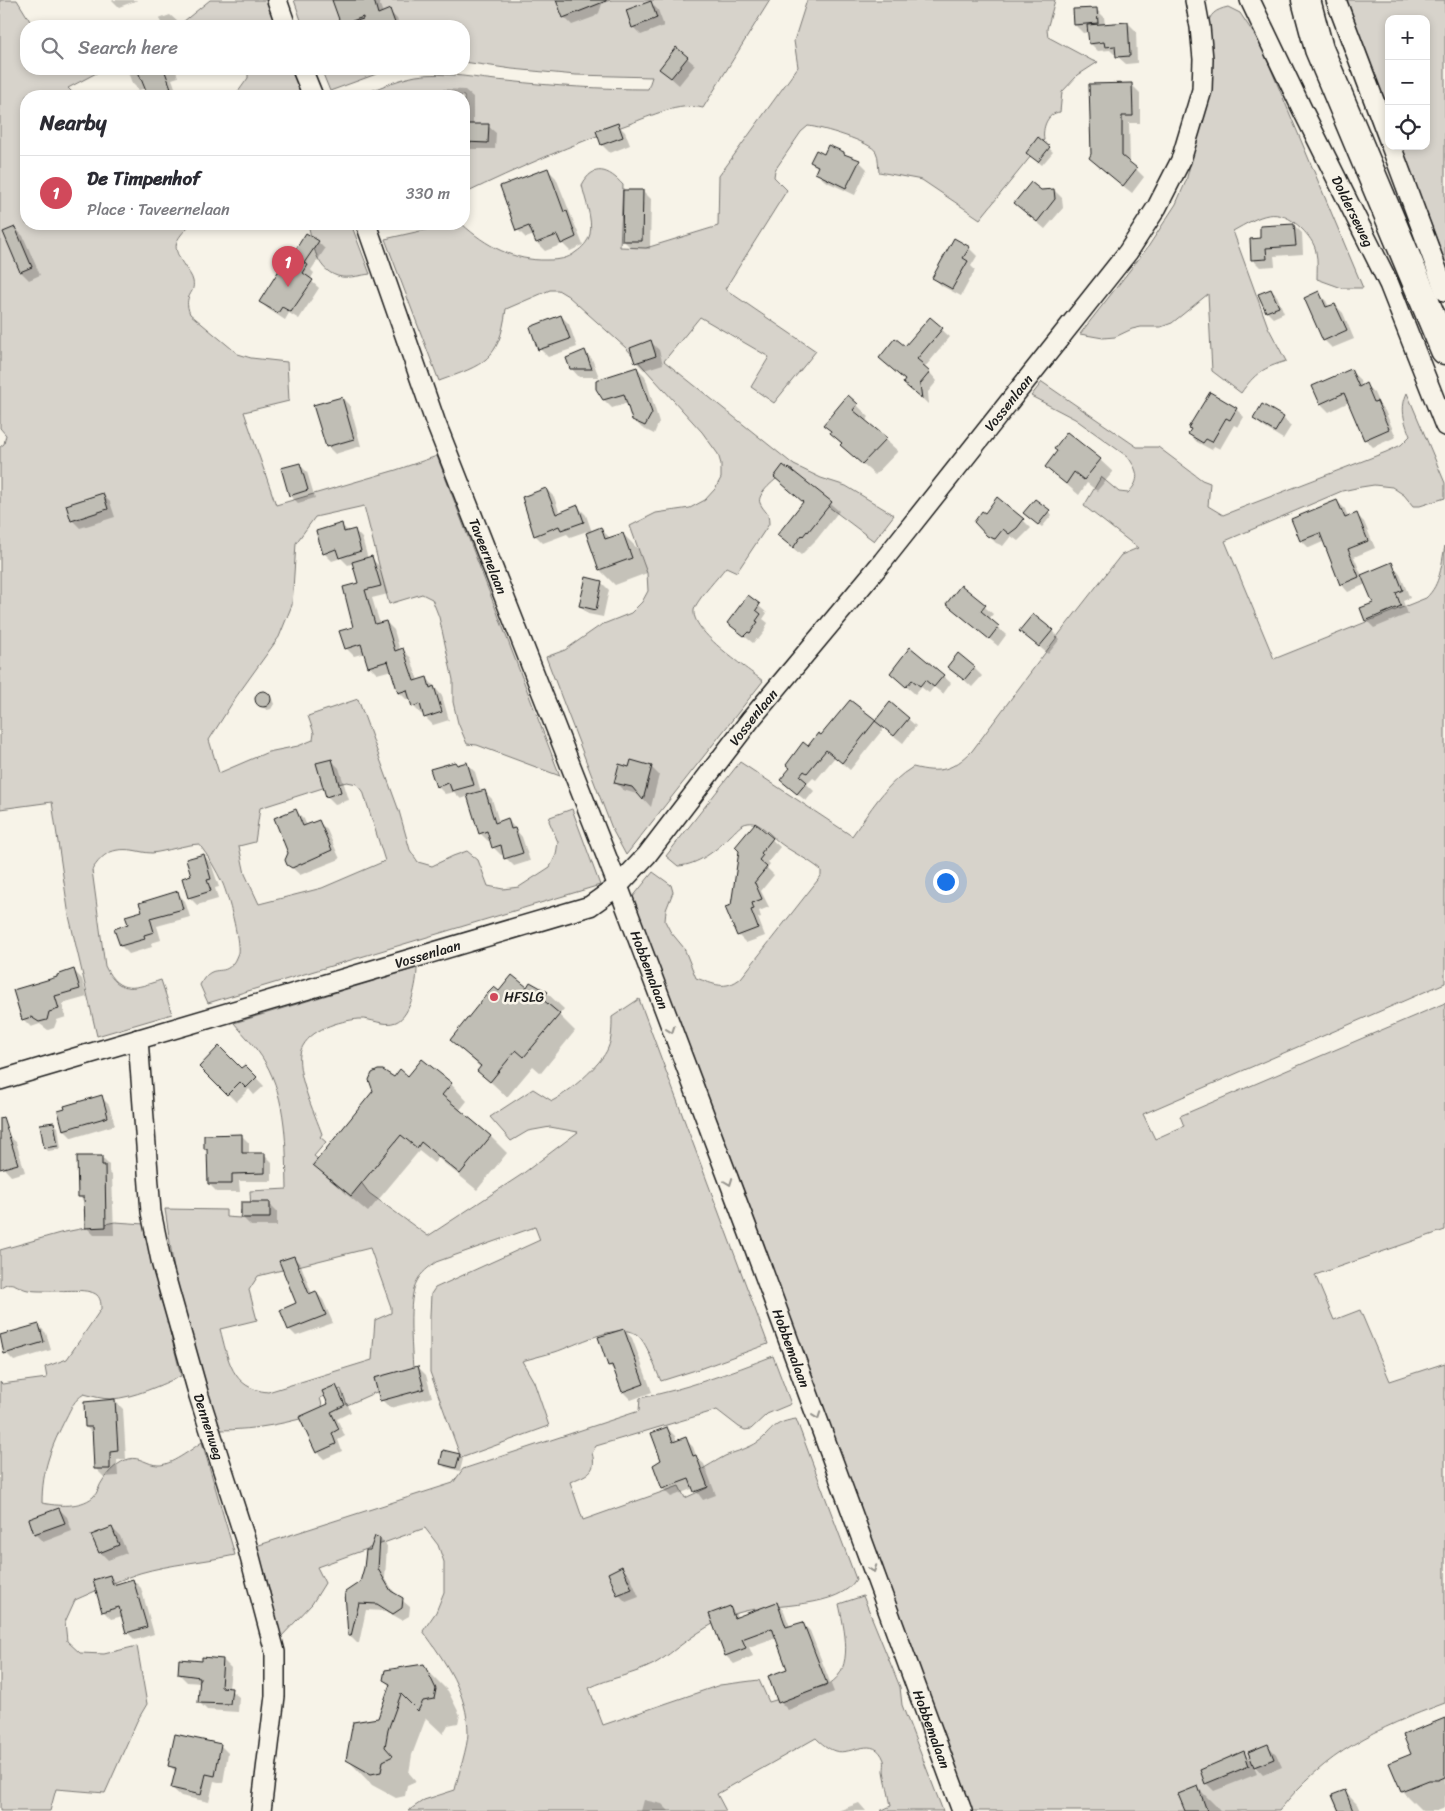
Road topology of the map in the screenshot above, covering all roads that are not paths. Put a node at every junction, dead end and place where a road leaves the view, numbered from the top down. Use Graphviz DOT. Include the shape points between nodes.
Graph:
graph roads {
  1 [pos="277,0"];
  2 [pos="1195,0"];
  3 [pos="1250,0"];
  4 [pos="1286,0"];
  5 [pos="1306,0"];
  6 [pos="1336,0"];
  7 [pos="284,20"];
  8 [pos="1319,49"];
  9 [pos="304,75"];
  10 [pos="311,90"];
  11 [pos="1385,129"];
  12 [pos="1392,150"];
  13 [pos="368,230"];
  14 [pos="1445,291"];
  15 [pos="1445,350"];
  16 [pos="1445,426"];
  17 [pos="618,886"];
  18 [pos="138,1040"];
  19 [pos="0,1080"];
  20 [pos="261,1811"];
  21 [pos="962,1811"];
  1 -- 7 [label="street"];
  2 -- 17 [label="street, Vossenlaan" via="1203,59 1202,90 1181,160 1157,207 1128,252 901,538 751,718 647,855"];
  3 -- 16 [label="street, Dolderseweg" via="1389,284"];
  4 -- 8 [label="main road, Dolderseweg"];
  5 -- 8 [label="main road, Dolderseweg"];
  6 -- 11 [label="street"];
  8 -- 15 [label="main road, Dolderseweg"];
  9 -- 10 [label="street"];
  12 -- 14 [label="street"];
  13 -- 17 [label="street, Taveernelaan" via="434,421"];
  17 -- 18 [label="street, Vossenlaan" via="590,906"];
  17 -- 21 [label="street, Hobbemalaan, one-way"];
  18 -- 19 [label="street, Vossenlaan"];
  18 -- 20 [label="street, Dennenweg" via="151,1212 162,1265 199,1396 246,1542 275,1652 275,1696"];
}
